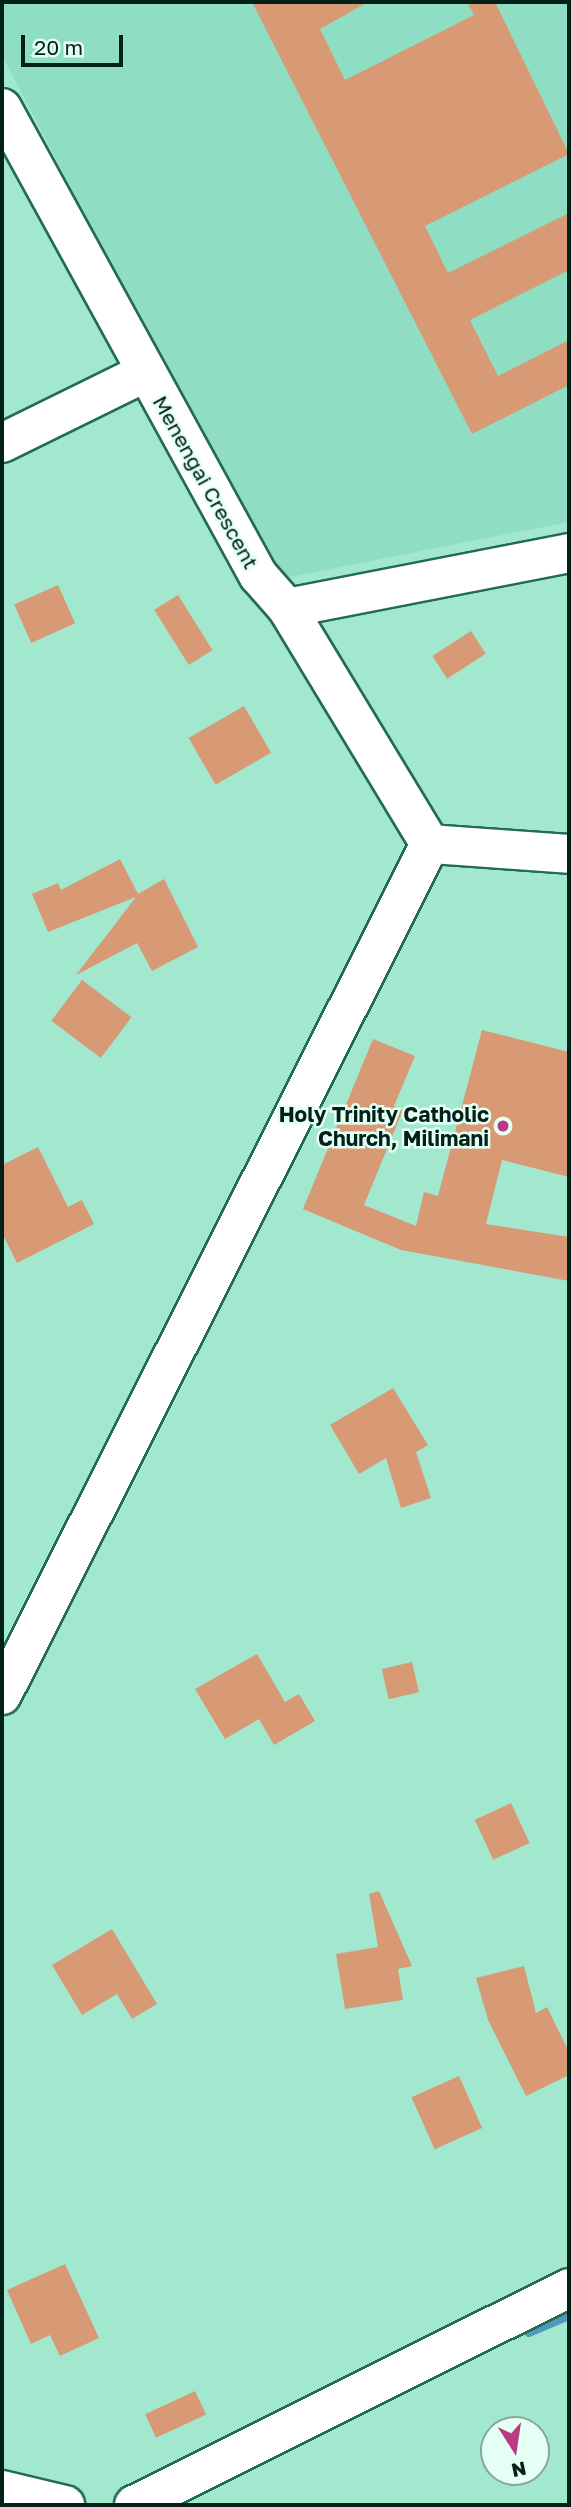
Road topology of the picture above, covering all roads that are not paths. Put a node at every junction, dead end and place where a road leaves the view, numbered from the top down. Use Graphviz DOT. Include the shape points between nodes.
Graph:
graph roads {
  1 [pos="2,108"];
  2 [pos="144,373"];
  3 [pos="2,443"];
  4 [pos="569,553"];
  5 [pos="287,608"];
  6 [pos="430,844"];
  7 [pos="569,854"];
  8 [pos="2,1695"];
  9 [pos="569,2288"];
  10 [pos="2,2490"];
  11 [pos="65,2505"];
  12 [pos="134,2505"];
  1 -- 2 [label="street, Menengai Crescent"];
  2 -- 3 [label="street"];
  2 -- 5 [label="street, Menengai Crescent" via="258,575"];
  4 -- 5 [label="street"];
  5 -- 6 [label="street, Menengai Crescent"];
  6 -- 7 [label="street"];
  6 -- 8 [label="street"];
  9 -- 12 [label="street"];
  10 -- 11 [label="street"];
}
